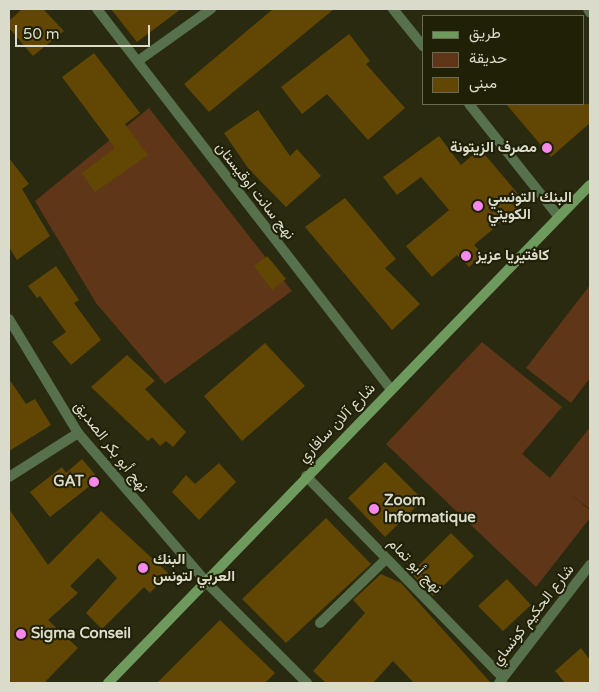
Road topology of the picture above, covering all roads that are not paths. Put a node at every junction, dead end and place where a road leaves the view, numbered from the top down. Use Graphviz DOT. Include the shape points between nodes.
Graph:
graph roads {
  1 [pos="97,9"];
  2 [pos="211,9"];
  3 [pos="393,9"];
  4 [pos="588,9"];
  5 [pos="590,13"];
  6 [pos="422,45"];
  7 [pos="138,61"];
  8 [pos="470,105"];
  9 [pos="590,185"];
  10 [pos="559,217"];
  11 [pos="9,318"];
  12 [pos="11,331"];
  13 [pos="391,390"];
  14 [pos="78,434"];
  15 [pos="306,476"];
  16 [pos="9,477"];
  17 [pos="386,559"];
  18 [pos="590,565"];
  19 [pos="206,582"];
  20 [pos="320,623"];
  21 [pos="501,680"];
  22 [pos="108,683"];
  23 [pos="307,683"];
  1 -- 7 [label="street, نهج سانت اوقيستان"];
  2 -- 7 [label="street"];
  3 -- 6 [label="street"];
  4 -- 5 [label="street"];
  7 -- 13 [label="street, نهج سانت اوقيستان"];
  8 -- 10 [label="street"];
  9 -- 10 [label="street, شارع آلان سافاري"];
  10 -- 13 [label="street, شارع آلان سافاري"];
  11 -- 12 [label="street, نهج أبو بكر الصديق"];
  12 -- 14 [label="street, نهج أبو بكر الصديق"];
  13 -- 15 [label="street, شارع آلان سافاري"];
  14 -- 16 [label="street"];
  14 -- 19 [label="street, نهج أبو بكر الصديق"];
  15 -- 17 [label="street, نهج أبو تمام"];
  15 -- 19 [label="street, شارع آلان سافاري"];
  17 -- 20 [label="street"];
  17 -- 21 [label="street, نهج أبو تمام"];
  18 -- 21 [label="street, شارع الحكيم كونساي"];
  19 -- 22 [label="street, شارع آلان سافاري"];
  19 -- 23 [label="street, نهج أبو بكر الصديق"];
}
